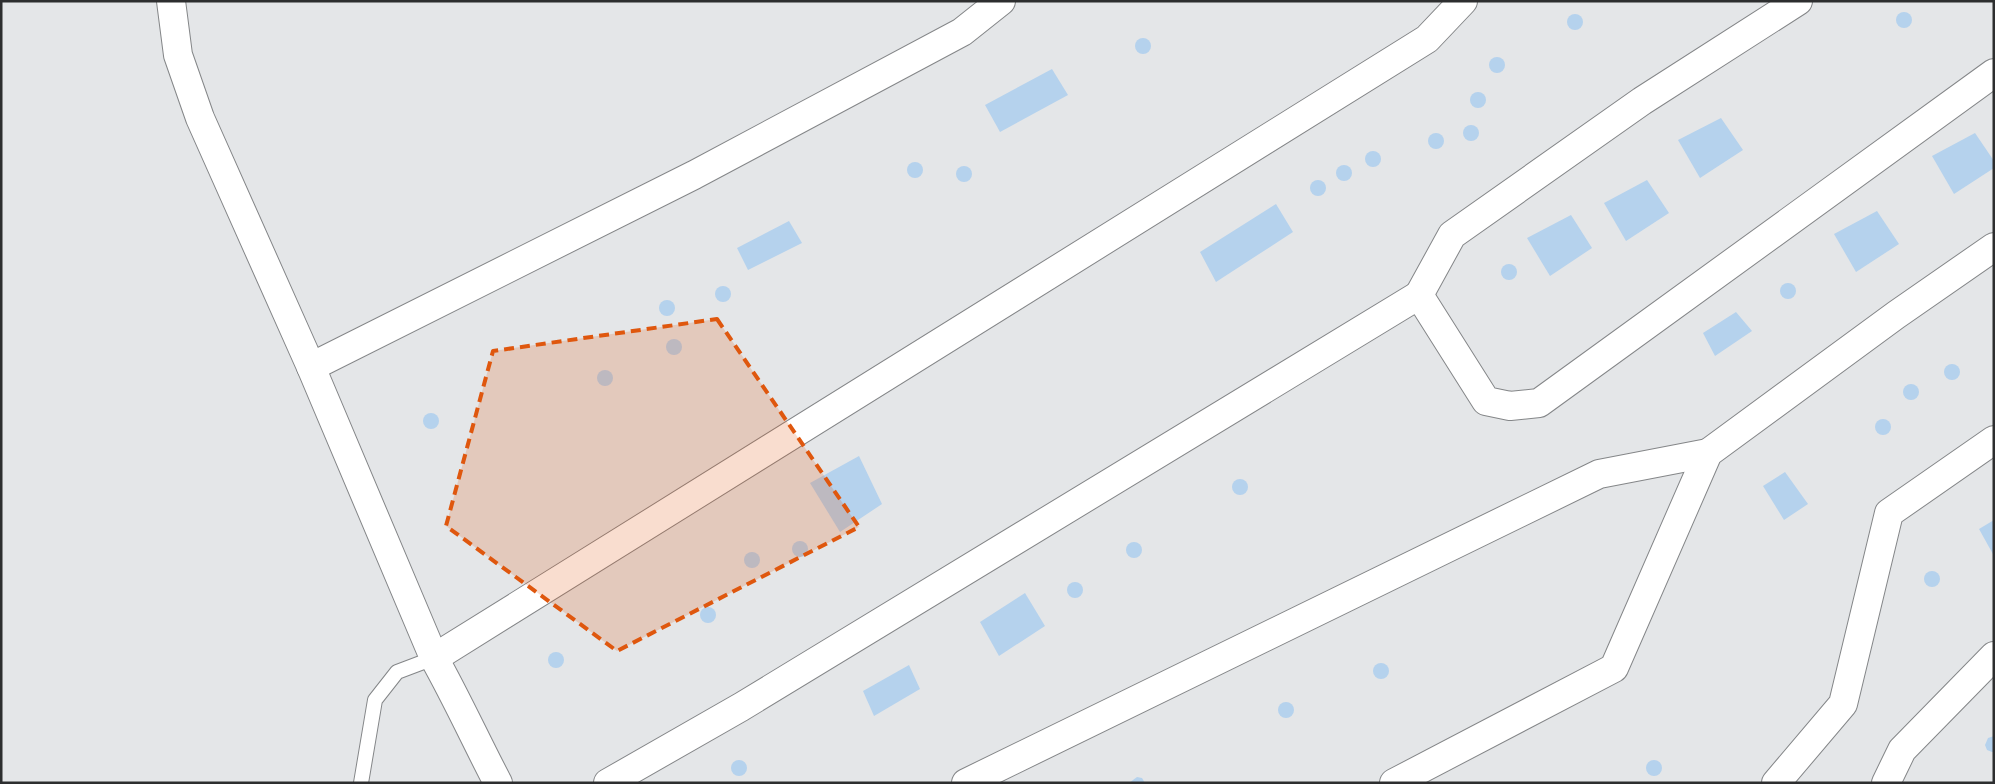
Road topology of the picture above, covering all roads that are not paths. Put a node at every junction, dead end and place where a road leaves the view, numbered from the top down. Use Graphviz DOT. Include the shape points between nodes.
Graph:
graph roads {
  1 [pos="171,1"];
  2 [pos="1001,1"];
  3 [pos="1463,1"];
  4 [pos="1798,1"];
  5 [pos="1994,73"];
  6 [pos="1994,248"];
  7 [pos="1418,295"];
  8 [pos="311,367"];
  9 [pos="1994,440"];
  10 [pos="1708,453"];
  11 [pos="1994,656"];
  12 [pos="434,658"];
  13 [pos="361,783"];
  14 [pos="498,783"];
  15 [pos="608,783"];
  16 [pos="966,783"];
  17 [pos="1394,783"];
  18 [pos="1776,783"];
  19 [pos="1886,783"];
  1 -- 8 [label="street" via="178,55 200,118"];
  2 -- 8 [label="street" via="962,32 694,175"];
  3 -- 12 [label="street" via="1427,39"];
  4 -- 7 [label="street" via="1642,101 1452,235"];
  5 -- 7 [label="street" via="1539,403 1510,406 1486,401"];
  6 -- 10 [label="street" via="1896,315"];
  7 -- 15 [label="street" via="741,707"];
  8 -- 12 [label="street"];
  9 -- 18 [label="street" via="1889,513 1843,704"];
  10 -- 16 [label="street" via="1599,474"];
  10 -- 17 [label="street" via="1614,668"];
  11 -- 19 [label="street" via="1902,750"];
  12 -- 13 [label="lane" via="397,672 375,700"];
  12 -- 14 [label="street"];
}
